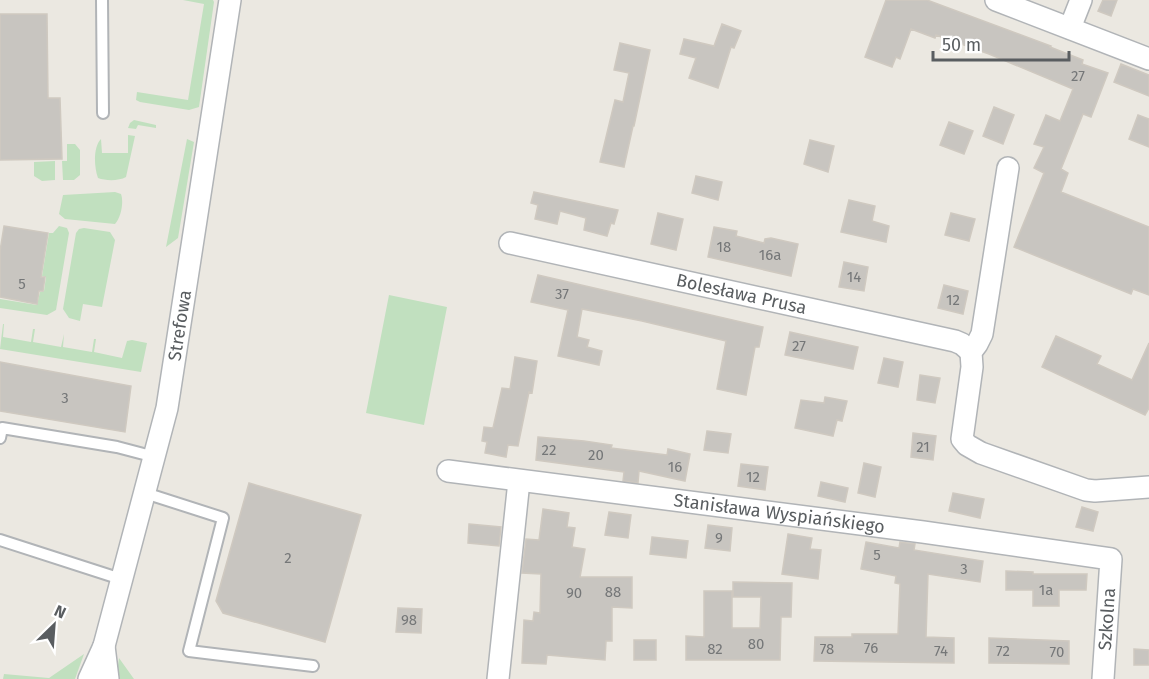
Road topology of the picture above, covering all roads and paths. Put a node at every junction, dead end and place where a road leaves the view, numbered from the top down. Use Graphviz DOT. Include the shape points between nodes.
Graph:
graph roads {
  1 [pos="102,0"];
  2 [pos="230,0"];
  3 [pos="996,0"];
  4 [pos="1081,0"];
  5 [pos="1070,28"];
  6 [pos="1149,59"];
  7 [pos="103,113"];
  8 [pos="1008,168"];
  9 [pos="510,243"];
  10 [pos="971,352"];
  11 [pos="0,438"];
  12 [pos="155,457"];
  13 [pos="448,471"];
  14 [pos="519,481"];
  15 [pos="1149,487"];
  16 [pos="145,493"];
  17 [pos="0,540"];
  18 [pos="1111,559"];
  19 [pos="121,579"];
  20 [pos="104,646"];
  21 [pos="313,666"];
  22 [pos="89,679"];
  23 [pos="108,679"];
  24 [pos="498,679"];
  25 [pos="1103,679"];
  1 -- 7 [label="lane"];
  2 -- 12 [label="street, Strefowa" via="167,408"];
  3 -- 5 [label="street"];
  4 -- 5 [label="street"];
  5 -- 6 [label="street"];
  8 -- 10 [label="street" via="982,333"];
  9 -- 10 [label="street, Bolesława Prusa" via="955,341"];
  10 -- 15 [label="street" via="962,430 967,445 1086,490"];
  11 -- 12 [label="lane" via="2,428"];
  12 -- 16 [label="street, Strefowa"];
  13 -- 14 [label="street, Stanisława Wyspiańskiego"];
  14 -- 18 [label="street, Stanisława Wyspiańskiego"];
  14 -- 24 [label="street"];
  16 -- 19 [label="street, Strefowa"];
  16 -- 21 [label="lane" via="223,518 189,651"];
  17 -- 19 [label="lane"];
  18 -- 25 [label="street, Szkolna"];
  19 -- 20 [label="street, Strefowa"];
  20 -- 22 [label="street, Strefowa"];
  20 -- 23 [label="street, Strefowa"];
}
